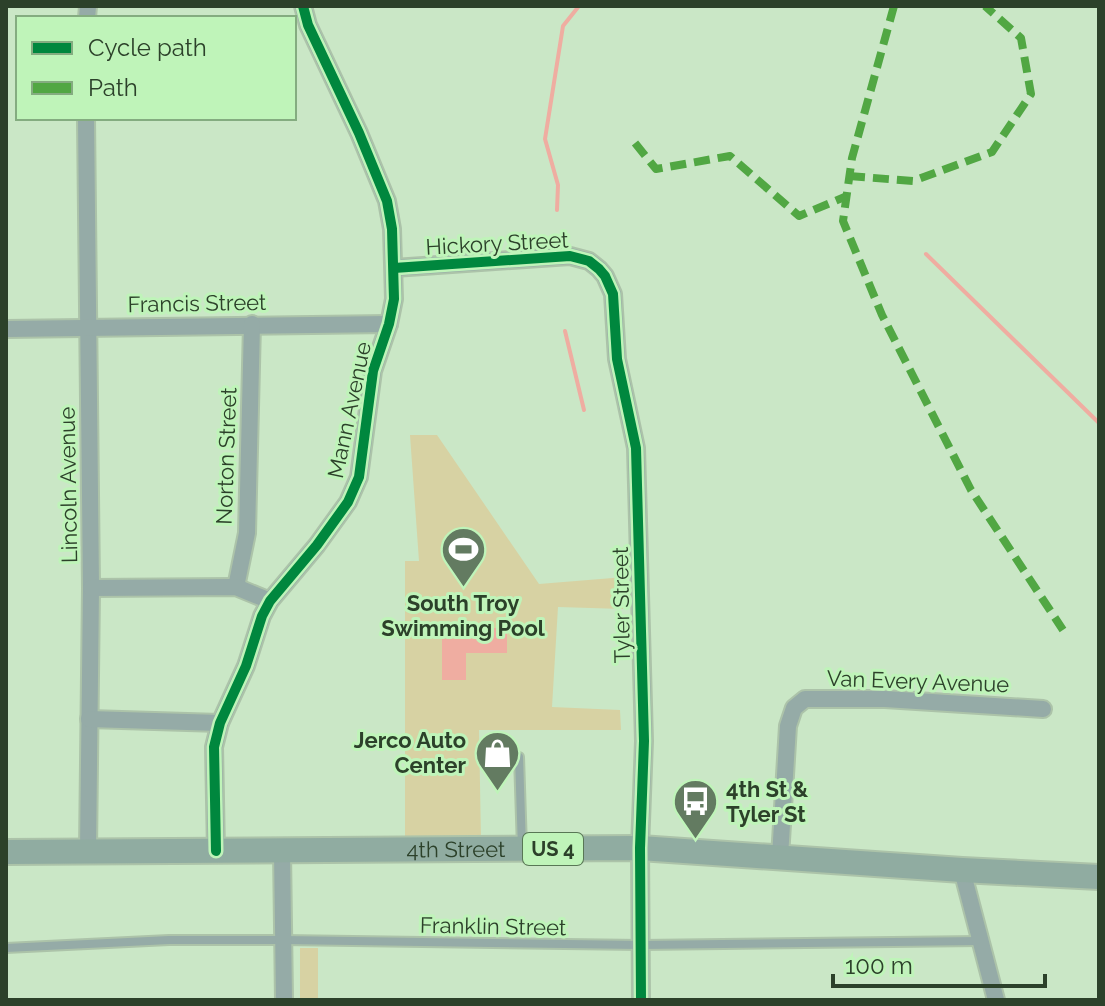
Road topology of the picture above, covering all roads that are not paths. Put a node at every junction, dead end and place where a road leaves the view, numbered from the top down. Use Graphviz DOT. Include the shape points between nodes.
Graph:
graph roads {
  1 [pos="303,6"];
  2 [pos="86,120"];
  3 [pos="394,268"];
  4 [pos="599,269"];
  5 [pos="252,324"];
  6 [pos="389,324"];
  7 [pos="88,327"];
  8 [pos="6,329"];
  9 [pos="236,587"];
  10 [pos="91,588"];
  11 [pos="270,601"];
  12 [pos="1043,709"];
  13 [pos="89,719"];
  14 [pos="220,723"];
  15 [pos="519,757"];
  16 [pos="640,848"];
  17 [pos="522,849"];
  18 [pos="88,851"];
  19 [pos="216,851"];
  20 [pos="282,851"];
  21 [pos="6,852"];
  22 [pos="780,857"];
  23 [pos="962,870"];
  24 [pos="1099,877"];
  25 [pos="283,940"];
  26 [pos="980,941"];
  27 [pos="641,945"];
  28 [pos="6,948"];
  29 [pos="284,1000"];
  30 [pos="641,1000"];
  31 [pos="996,1000"];
  1 -- 3 [label="street, Mann Avenue" via="387,201"];
  2 -- 7 [label="street, Lincoln Avenue"];
  3 -- 4 [label="street, Hickory Street" via="570,256"];
  3 -- 6 [label="street, Mann Avenue"];
  4 -- 16 [label="street, Tyler Street" via="613,294 617,359 636,448 644,741"];
  5 -- 6 [label="street, Francis Street"];
  5 -- 7 [label="street, Francis Street"];
  5 -- 9 [label="street, Norton Street" via="247,533"];
  6 -- 11 [label="street, Mann Avenue" via="373,371 359,477 348,502"];
  7 -- 8 [label="street, Francis Street"];
  7 -- 10 [label="street, Lincoln Avenue"];
  9 -- 10 [label="street"];
  9 -- 11 [label="street"];
  10 -- 13 [label="street, Lincoln Avenue"];
  11 -- 14 [label="street, Mann Avenue"];
  12 -- 22 [label="street, Van Every Avenue" via="805,699 794,708 788,726"];
  13 -- 14 [label="street"];
  13 -- 18 [label="street, Lincoln Avenue"];
  14 -- 19 [label="street, Mann Avenue" via="214,747"];
  15 -- 17 [label="lane"];
  16 -- 17 [label="main road, 4th Street / US 4"];
  16 -- 22 [label="main road, 4th Street / US 4"];
  16 -- 27 [label="street, Tyler Street"];
  17 -- 20 [label="main road, 4th Street / US 4"];
  18 -- 19 [label="main road, 4th Street / US 4"];
  18 -- 21 [label="main road, 4th Street / US 4"];
  19 -- 20 [label="main road, 4th Street / US 4"];
  20 -- 25 [label="street"];
  22 -- 23 [label="main road, 4th Street / US 4"];
  23 -- 24 [label="main road, 4th Street / US 4"];
  23 -- 26 [label="street"];
  25 -- 27 [label="lane, Franklin Street"];
  25 -- 28 [label="lane, Franklin Street"];
  25 -- 29 [label="street"];
  26 -- 27 [label="lane, Franklin Street"];
  26 -- 31 [label="street"];
  27 -- 30 [label="street, Tyler Street"];
}
